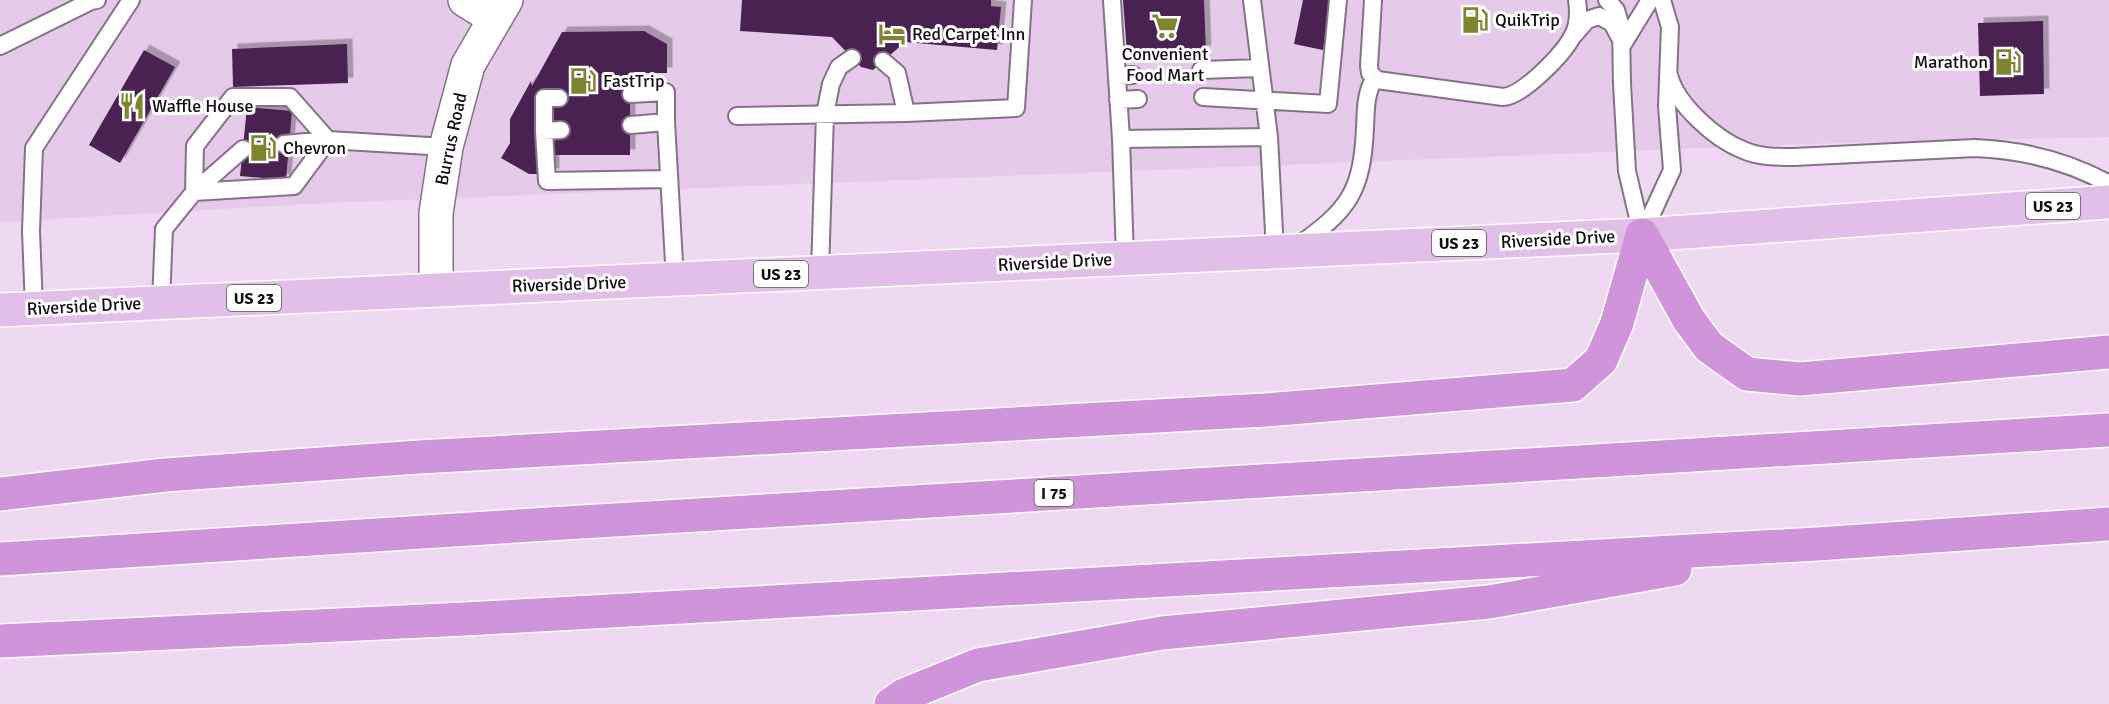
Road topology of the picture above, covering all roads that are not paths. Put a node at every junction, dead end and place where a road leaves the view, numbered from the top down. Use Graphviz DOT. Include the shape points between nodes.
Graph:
graph roads {
  1 [pos="97,0"];
  2 [pos="131,0"];
  3 [pos="465,0"];
  4 [pos="1023,0"];
  5 [pos="1112,0"];
  6 [pos="1252,0"];
  7 [pos="1338,0"];
  8 [pos="1373,0"];
  9 [pos="1577,0"];
  10 [pos="1607,0"];
  11 [pos="1650,0"];
  12 [pos="1662,0"];
  13 [pos="80,4"];
  14 [pos="500,9"];
  15 [pos="1572,37"];
  16 [pos="1623,44"];
  17 [pos="0,46"];
  18 [pos="852,58"];
  19 [pos="883,61"];
  20 [pos="1260,68"];
  21 [pos="1201,70"];
  22 [pos="1669,75"];
  23 [pos="1375,78"];
  24 [pos="631,94"];
  25 [pos="1203,97"];
  26 [pos="559,98"];
  27 [pos="1138,99"];
  28 [pos="1118,100"];
  29 [pos="1264,100"];
  30 [pos="906,113"];
  31 [pos="825,114"];
  32 [pos="736,116"];
  33 [pos="666,122"];
  34 [pos="631,125"];
  35 [pos="561,130"];
  36 [pos="544,131"];
  37 [pos="1269,137"];
  38 [pos="1121,139"];
  39 [pos="328,140"];
  40 [pos="284,144"];
  41 [pos="446,147"];
  42 [pos="243,149"];
  43 [pos="669,179"];
  44 [pos="2109,184"];
  45 [pos="194,192"];
  46 [pos="2109,202"];
  47 [pos="1642,235"];
  48 [pos="1283,251"];
  49 [pos="1125,258"];
  50 [pos="820,272"];
  51 [pos="675,280"];
  52 [pos="436,290"];
  53 [pos="161,303"];
  54 [pos="34,308"];
  55 [pos="0,310"];
  56 [pos="2109,352"];
  57 [pos="2109,430"];
  58 [pos="0,494"];
  59 [pos="2109,524"];
  60 [pos="1817,544"];
  61 [pos="0,559"];
  62 [pos="0,641"];
  63 [pos="891,704"];
  1 -- 13 [label="lane"];
  2 -- 54 [label="lane" via="34,148"];
  3 -- 14 [label="street"];
  4 -- 30 [label="lane" via="1016,108"];
  5 -- 28 [label="lane" via="1125,76"];
  6 -- 20 [label="lane"];
  7 -- 29 [label="lane" via="1328,104"];
  8 -- 23 [label="lane" via="1369,62"];
  9 -- 15 [label="lane" via="1578,23"];
  10 -- 16 [label="lane" via="1618,15"];
  11 -- 16 [label="lane"];
  12 -- 22 [label="lane" via="1670,27"];
  13 -- 17 [label="lane"];
  14 -- 41 [label="street, Burrus Road" via="468,65"];
  15 -- 16 [label="lane" via="1587,20 1599,16 1612,23"];
  15 -- 23 [label="lane" via="1543,71 1509,97"];
  16 -- 47 [label="lane" via="1627,171"];
  18 -- 31 [label="lane" via="839,67"];
  19 -- 30 [label="lane" via="897,74"];
  20 -- 21 [label="lane"];
  20 -- 29 [label="lane"];
  22 -- 44 [label="lane" via="1678,96 1694,115 1743,150 1767,156 2003,150 2076,168"];
  22 -- 47 [label="lane" via="1672,170"];
  23 -- 48 [label="lane" via="1368,92 1360,177 1353,193 1329,222"];
  24 -- 33 [label="lane" via="666,92"];
  25 -- 29 [label="lane"];
  26 -- 36 [label="lane" via="544,98"];
  27 -- 28 [label="lane"];
  28 -- 38 [label="lane"];
  29 -- 37 [label="lane"];
  30 -- 31 [label="lane"];
  31 -- 32 [label="lane"];
  31 -- 50 [label="lane"];
  33 -- 34 [label="lane"];
  33 -- 43 [label="lane"];
  35 -- 36 [label="lane"];
  36 -- 43 [label="lane" via="547,181"];
  37 -- 38 [label="lane"];
  37 -- 48 [label="lane"];
  38 -- 49 [label="lane"];
  39 -- 40 [label="lane"];
  39 -- 41 [label="lane"];
  39 -- 45 [label="lane" via="294,186"];
  39 -- 45 [label="lane" via="290,97 233,98 195,146"];
  41 -- 52 [label="street, Burrus Road" via="436,213"];
  42 -- 45 [label="lane"];
  43 -- 51 [label="lane"];
  45 -- 53 [label="lane" via="164,229"];
  46 -- 47 [label="main road, Riverside Drive / US 23"];
  47 -- 48 [label="main road, Riverside Drive / US 23"];
  47 -- 56 [label="highway" via="1689,320 1709,347 1747,374 1800,379"];
  47 -- 58 [label="highway" via="1617,323 1601,360 1573,385 1265,410 419,457 165,476"];
  48 -- 49 [label="main road, Riverside Drive / US 23"];
  49 -- 50 [label="main road, Riverside Drive / US 23"];
  50 -- 51 [label="main road, Riverside Drive / US 23"];
  51 -- 52 [label="main road, Riverside Drive / US 23"];
  52 -- 53 [label="main road, Riverside Drive / US 23"];
  53 -- 54 [label="main road, Riverside Drive / US 23"];
  54 -- 55 [label="main road, Riverside Drive / US 23"];
  57 -- 61 [label="highway, I 75"];
  59 -- 60 [label="highway"];
  60 -- 62 [label="highway"];
  60 -- 63 [label="highway" via="1489,602 1150,634 978,665"];
}
